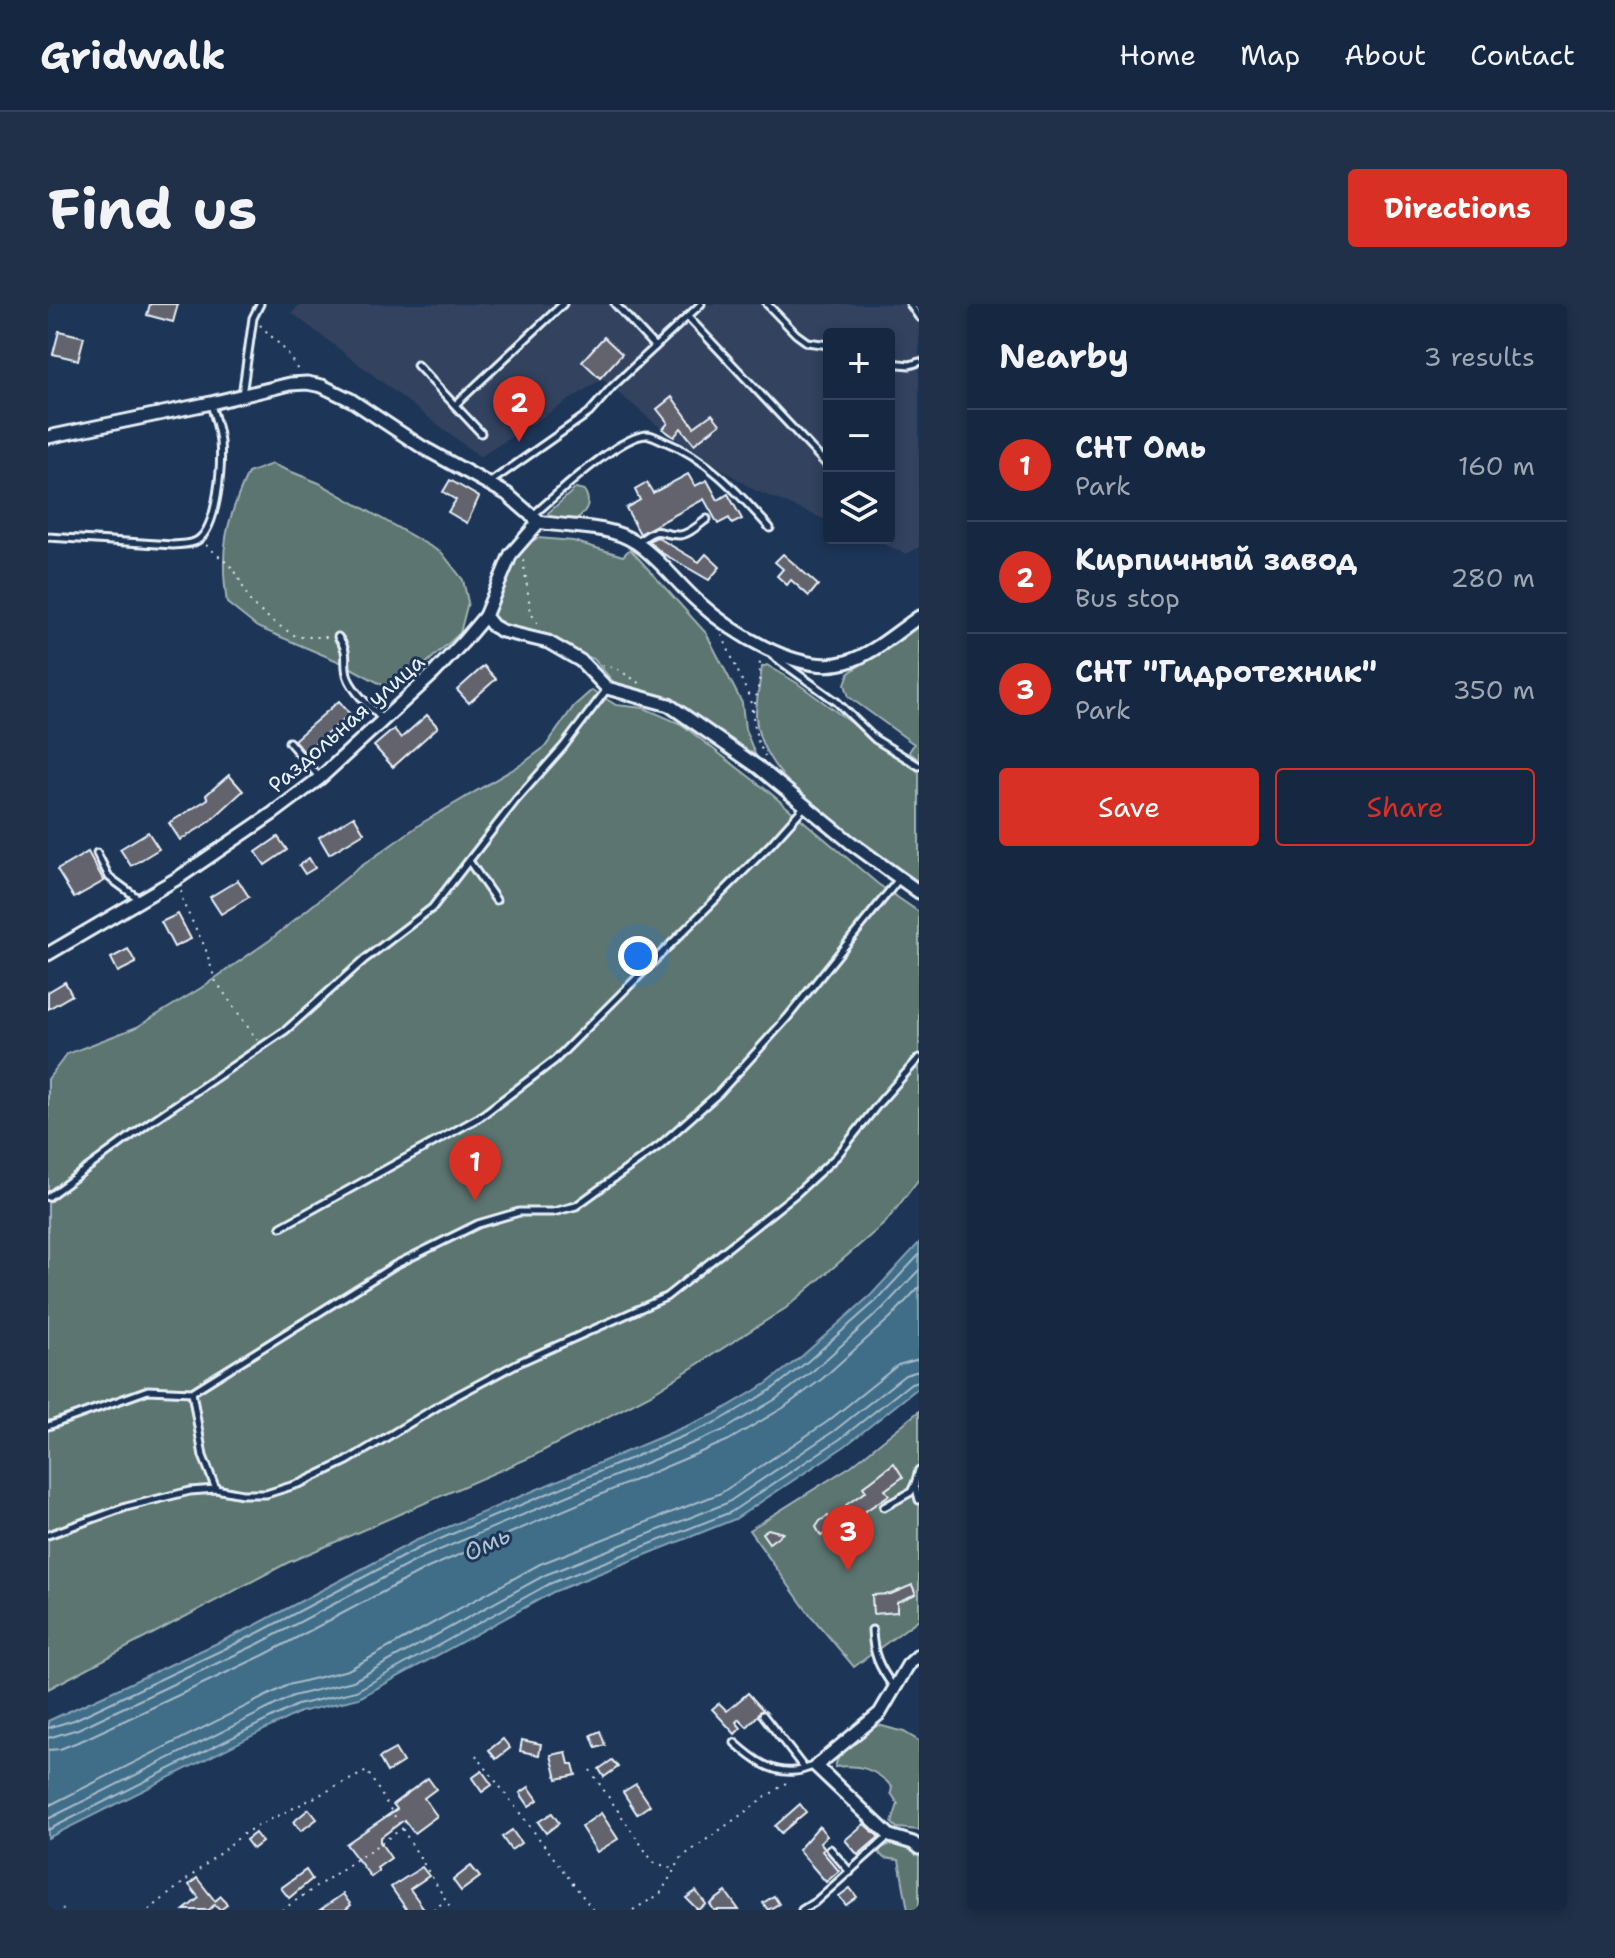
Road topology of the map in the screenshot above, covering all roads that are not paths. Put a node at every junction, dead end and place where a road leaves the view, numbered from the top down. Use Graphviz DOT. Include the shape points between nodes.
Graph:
graph roads {
  1 [pos="260,304"];
  2 [pos="563,304"];
  3 [pos="615,304"];
  4 [pos="701,304"];
  5 [pos="767,304"];
  6 [pos="910,304"];
  7 [pos="688,317"];
  8 [pos="919,317"];
  9 [pos="823,344"];
  10 [pos="655,347"];
  11 [pos="919,362"];
  12 [pos="895,364"];
  13 [pos="417,365"];
  14 [pos="242,395"];
  15 [pos="211,403"];
  16 [pos="455,405"];
  17 [pos="481,433"];
  18 [pos="48,437"];
  19 [pos="823,461"];
  20 [pos="489,483"];
  21 [pos="536,519"];
  22 [pos="707,519"];
  23 [pos="770,528"];
  24 [pos="48,537"];
  25 [pos="636,543"];
  26 [pos="485,616"];
  27 [pos="919,617"];
  28 [pos="338,637"];
  29 [pos="759,646"];
  30 [pos="607,688"];
  31 [pos="383,721"];
  32 [pos="289,742"];
  33 [pos="919,766"];
  34 [pos="320,778"];
  35 [pos="805,805"];
  36 [pos="97,853"];
  37 [pos="469,861"];
  38 [pos="899,878"];
  39 [pos="919,892"];
  40 [pos="139,899"];
  41 [pos="496,900"];
  42 [pos="48,954"];
  43 [pos="919,1058"];
  44 [pos="48,1197"];
  45 [pos="281,1227"];
  46 [pos="192,1392"];
  47 [pos="48,1426"];
  48 [pos="919,1470"];
  49 [pos="915,1484"];
  50 [pos="216,1489"];
  51 [pos="919,1500"];
  52 [pos="884,1507"];
  53 [pos="48,1535"];
  54 [pos="872,1630"];
  55 [pos="919,1655"];
  56 [pos="894,1687"];
  57 [pos="763,1715"];
  58 [pos="735,1743"];
  59 [pos="806,1769"];
  60 [pos="890,1836"];
  61 [pos="919,1848"];
  62 [pos="830,1849"];
  63 [pos="850,1872"];
  64 [pos="802,1910"];
  1 -- 14 [label="lane" via="253,318"];
  2 -- 16 [label="lane"];
  3 -- 10 [label="lane"];
  4 -- 7 [label="lane"];
  5 -- 9 [label="lane" via="807,342"];
  6 -- 8 [label="lane"];
  7 -- 10 [label="lane"];
  7 -- 19 [label="lane"];
  10 -- 20 [label="lane" via="589,413"];
  11 -- 12 [label="lane"];
  13 -- 16 [label="lane"];
  14 -- 15 [label="street"];
  14 -- 20 [label="street" via="290,384 322,386"];
  15 -- 18 [label="street"];
  15 -- 24 [label="lane" via="220,442 219,473 214,511 199,539 173,545"];
  16 -- 17 [label="lane"];
  20 -- 21 [label="street"];
  21 -- 23 [label="lane" via="610,451 648,435 703,461"];
  21 -- 25 [label="street" via="617,533"];
  21 -- 26 [label="street, Раздольная улица" via="503,567"];
  22 -- 25 [label="lane" via="686,534 652,532"];
  25 -- 29 [label="street" via="714,616"];
  26 -- 30 [label="street" via="502,631 548,642 581,661"];
  26 -- 31 [label="street, Раздольная улица"];
  27 -- 29 [label="street" via="844,663 812,662"];
  28 -- 31 [label="lane" via="346,647 347,676"];
  29 -- 33 [label="lane" via="837,702 875,739"];
  30 -- 35 [label="street" via="669,705"];
  30 -- 37 [label="lane"];
  31 -- 34 [label="street, Раздольная улица"];
  32 -- 34 [label="lane"];
  34 -- 40 [label="street, Раздольная улица" via="178,878"];
  35 -- 38 [label="street"];
  35 -- 45 [label="lane" via="555,1060 480,1117"];
  36 -- 40 [label="lane" via="109,877"];
  37 -- 41 [label="lane"];
  37 -- 44 [label="lane" via="432,908 286,1030"];
  38 -- 39 [label="street"];
  38 -- 46 [label="lane" via="787,1018 719,1093 660,1145 576,1206 519,1212 478,1224 395,1265"];
  40 -- 42 [label="street, Раздольная улица"];
  43 -- 50 [label="lane" via="837,1156 666,1297 518,1363 301,1483 266,1494"];
  46 -- 47 [label="lane" via="148,1390"];
  46 -- 50 [label="lane" via="203,1456"];
  48 -- 49 [label="lane"];
  49 -- 51 [label="lane"];
  49 -- 52 [label="lane" via="911,1492"];
  50 -- 53 [label="lane" via="126,1507"];
  54 -- 56 [label="lane" via="877,1664"];
  55 -- 56 [label="street"];
  56 -- 59 [label="street" via="880,1713"];
  57 -- 59 [label="lane"];
  58 -- 59 [label="lane" via="775,1769"];
  59 -- 60 [label="street"];
  60 -- 61 [label="street"];
  60 -- 63 [label="lane"];
  62 -- 63 [label="lane"];
  63 -- 64 [label="lane"];
}
